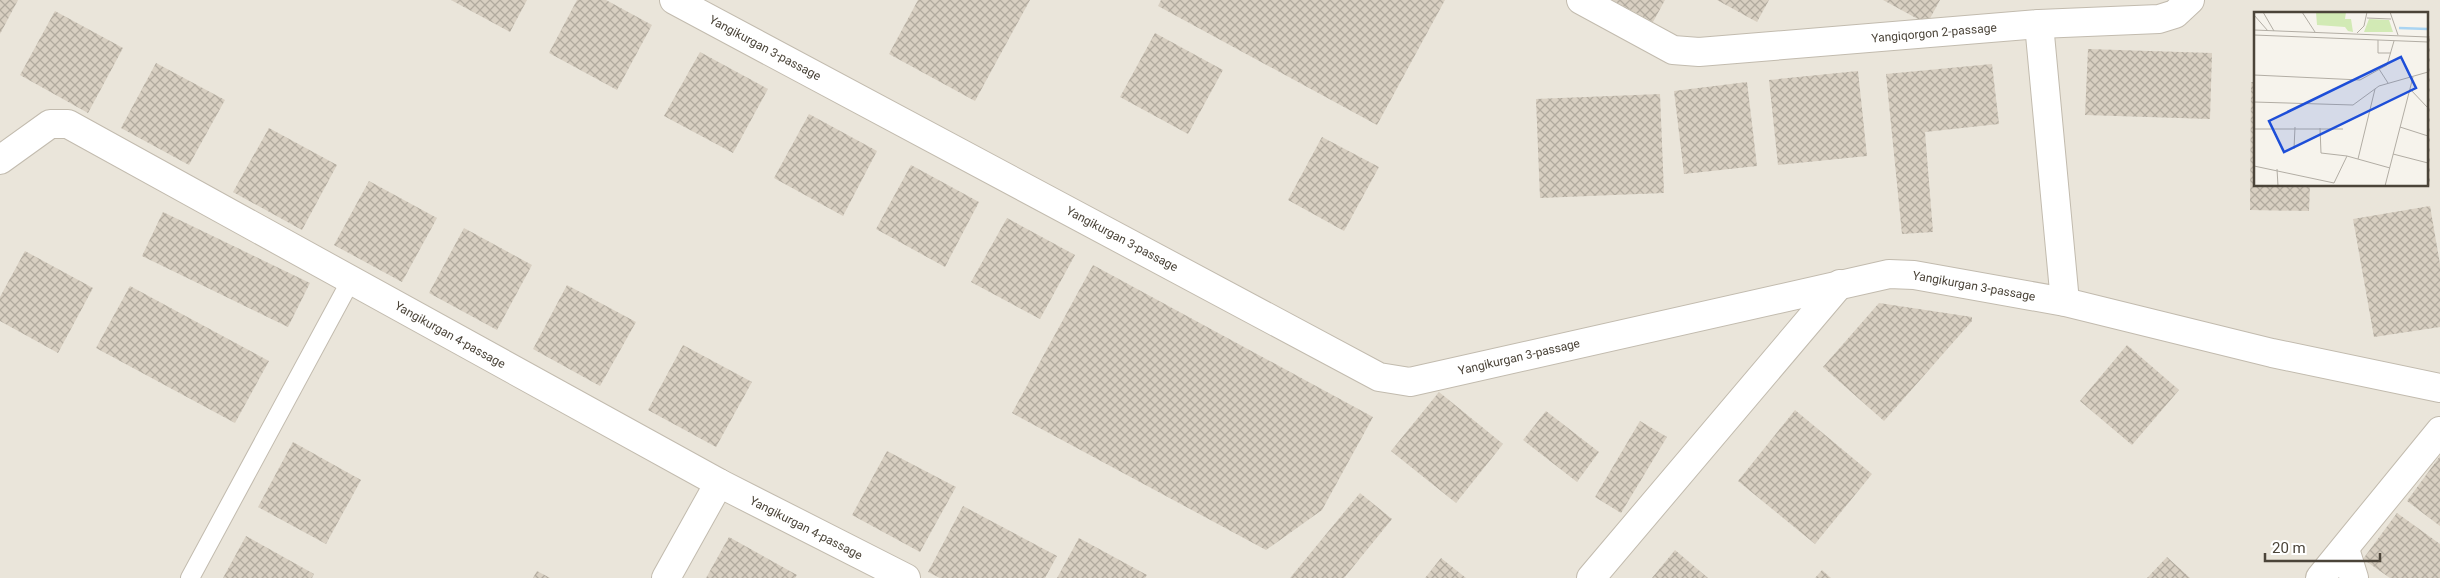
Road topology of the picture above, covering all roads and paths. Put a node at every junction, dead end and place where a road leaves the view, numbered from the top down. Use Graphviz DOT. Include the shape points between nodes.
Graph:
graph roads {
  1 [pos="674,0"];
  2 [pos="1581,0"];
  3 [pos="2190,0"];
  4 [pos="2038,24"];
  5 [pos="0,160"];
  6 [pos="351,280"];
  7 [pos="1840,284"];
  8 [pos="2065,302"];
  9 [pos="2440,388"];
  10 [pos="2440,431"];
  11 [pos="719,483"];
  12 [pos="2345,548"];
  13 [pos="190,578"];
  14 [pos="666,578"];
  15 [pos="906,578"];
  16 [pos="1591,578"];
  17 [pos="2320,578"];
  18 [pos="2354,578"];
  1 -- 7 [label="street, Yangikurgan 3-passage" via="1379,377 1410,382"];
  2 -- 4 [label="street, Yangiqorgon 2-passage" via="1673,50 1699,52"];
  3 -- 4 [label="street, Yangiqorgon 2-passage" via="2175,14 2159,19"];
  4 -- 8 [label="street"];
  5 -- 6 [label="street, Yangikurgan 4-passage" via="50,124 68,124"];
  6 -- 11 [label="street, Yangikurgan 4-passage"];
  6 -- 13 [label="lane"];
  7 -- 8 [label="street, Yangikurgan 3-passage" via="1889,274 1914,275"];
  7 -- 16 [label="street"];
  8 -- 9 [label="street, Yangikurgan 3-passage" via="2272,353"];
  10 -- 12 [label="street"];
  11 -- 14 [label="street"];
  11 -- 15 [label="street, Yangikurgan 4-passage"];
  12 -- 17 [label="street"];
  12 -- 18 [label="street"];
}
